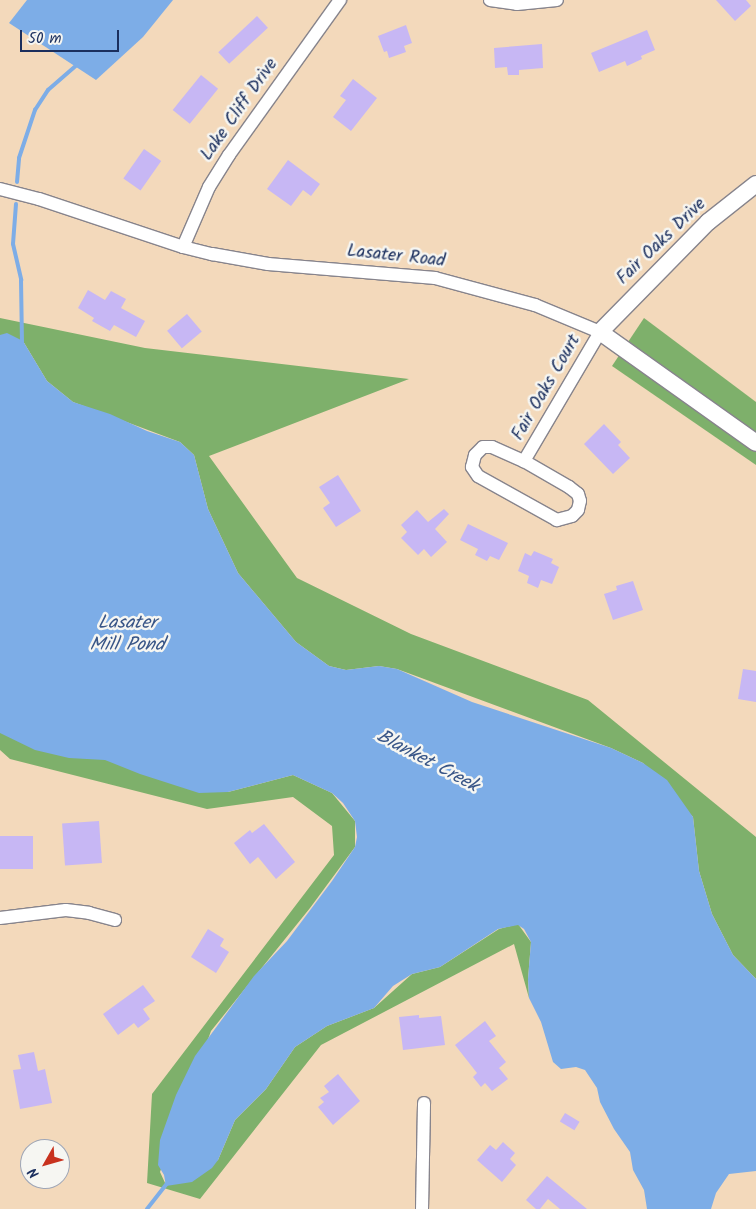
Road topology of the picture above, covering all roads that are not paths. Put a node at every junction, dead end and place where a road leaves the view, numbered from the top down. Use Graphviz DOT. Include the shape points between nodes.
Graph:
graph roads {
  1 [pos="340,0"];
  2 [pos="490,0"];
  3 [pos="557,0"];
  4 [pos="756,184"];
  5 [pos="0,189"];
  6 [pos="183,247"];
  7 [pos="600,332"];
  8 [pos="756,443"];
  9 [pos="524,461"];
  10 [pos="0,918"];
  11 [pos="115,920"];
  12 [pos="424,1103"];
  13 [pos="422,1209"];
  1 -- 6 [label="street, Lake Cliff Drive" via="228,155 209,187"];
  2 -- 3 [label="street" via="517,4"];
  4 -- 7 [label="street, Fair Oaks Drive" via="708,222"];
  5 -- 6 [label="street, Lasater Road" via="40,199"];
  6 -- 7 [label="street, Lasater Road" via="268,264 434,278 535,305"];
  7 -- 8 [label="street, Lasater Road"];
  7 -- 9 [label="street, Fair Oaks Court"];
  9 -- 9 [label="street" via="492,447 482,447 475,455 472,467 478,476 557,520 572,516 578,510 578,494"];
  10 -- 11 [label="street" via="66,910"];
  12 -- 13 [label="street"];
}
